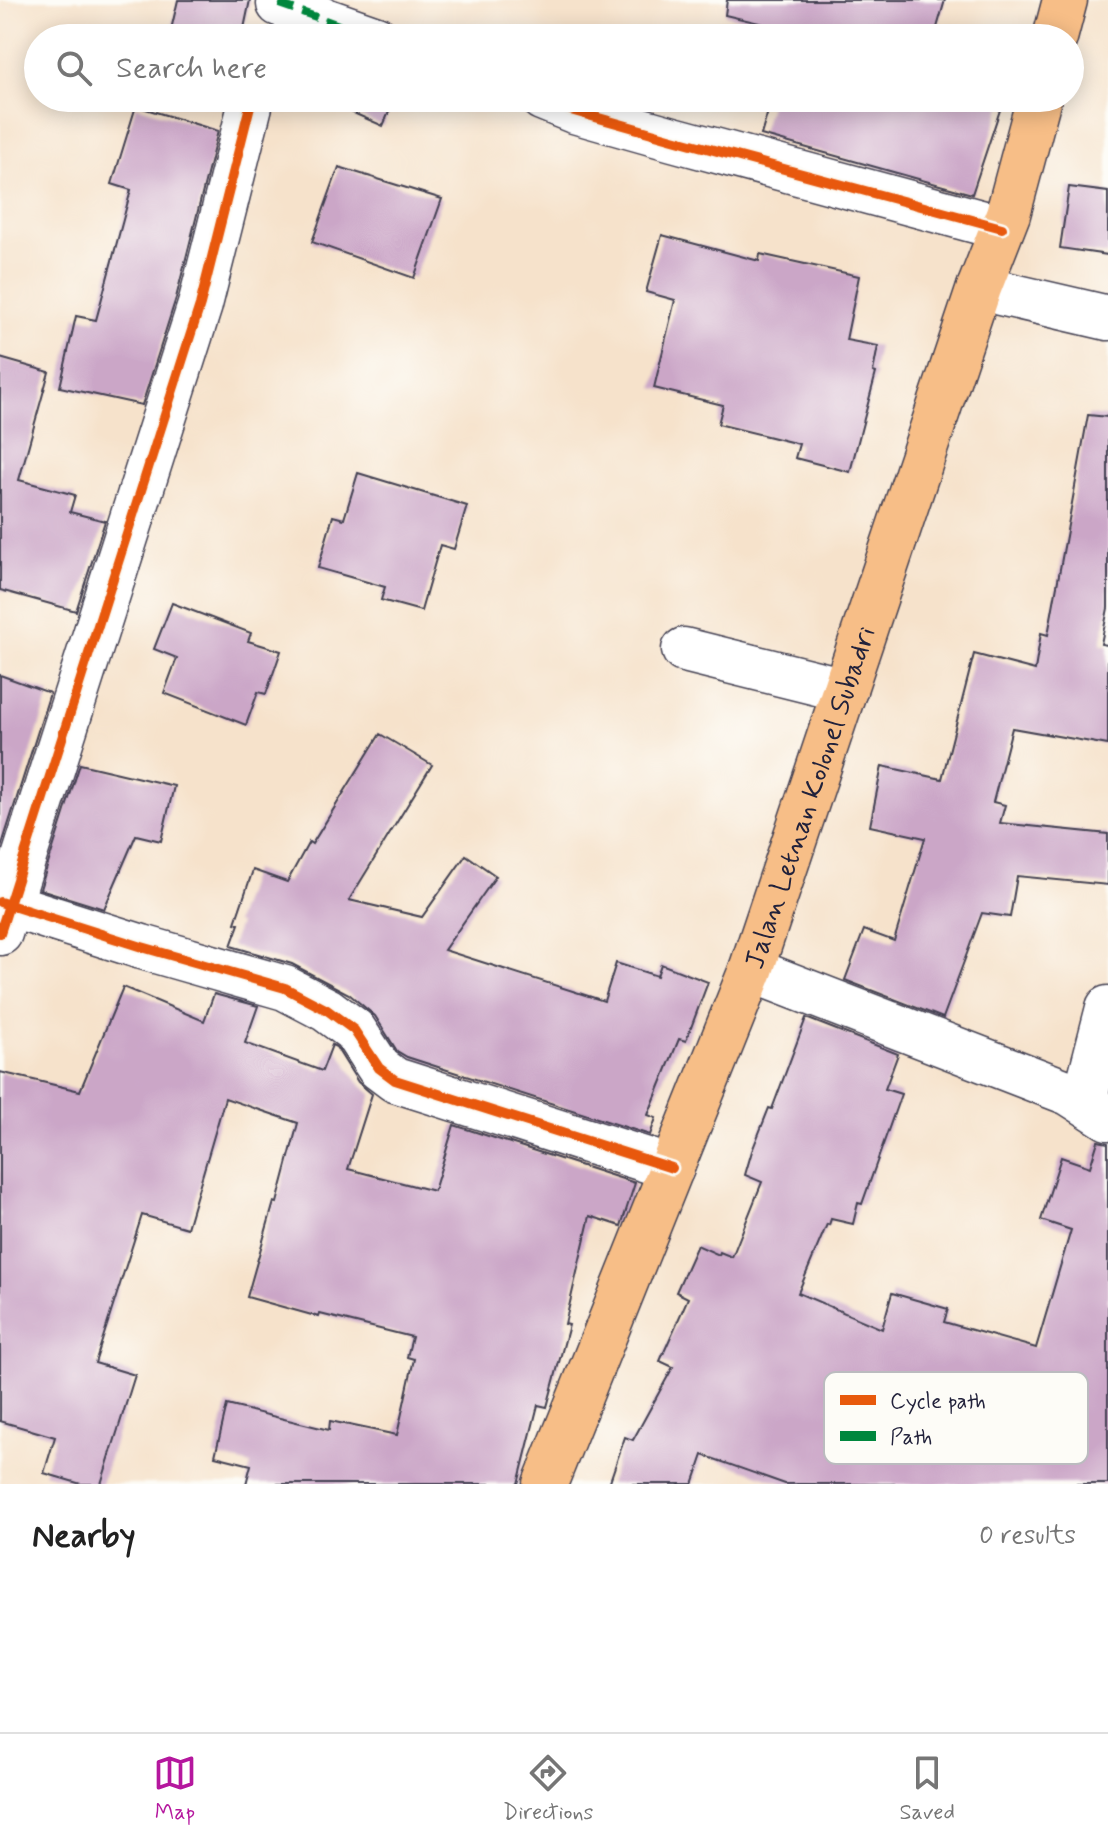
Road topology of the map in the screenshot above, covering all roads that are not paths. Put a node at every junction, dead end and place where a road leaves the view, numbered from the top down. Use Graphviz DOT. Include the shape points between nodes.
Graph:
graph roads {
  1 [pos="1065,0"];
  2 [pos="276,14"];
  3 [pos="318,24"];
  4 [pos="1059,24"];
  5 [pos="248,112"];
  6 [pos="578,112"];
  7 [pos="1035,112"];
  8 [pos="1002,228"];
  9 [pos="979,288"];
  10 [pos="1108,318"];
  11 [pos="684,650"];
  12 [pos="845,690"];
  13 [pos="3,913"];
  14 [pos="751,970"];
  15 [pos="1108,1008"];
  16 [pos="1096,1110"];
  17 [pos="672,1168"];
  18 [pos="545,1484"];
  1 -- 4 [label="main road"];
  2 -- 3 [label="street"];
  5 -- 13 [label="street" via="200,305"];
  6 -- 8 [label="street"];
  7 -- 8 [label="main road, Jalan Letnan Kolonel Subadri"];
  8 -- 9 [label="main road, Jalan Letnan Kolonel Subadri"];
  9 -- 10 [label="street"];
  9 -- 12 [label="main road, Jalan Letnan Kolonel Subadri"];
  11 -- 12 [label="street"];
  12 -- 14 [label="main road, Jalan Letnan Kolonel Subadri"];
  13 -- 17 [label="street" via="285,988 354,1030 379,1068 395,1080"];
  14 -- 16 [label="street"];
  14 -- 17 [label="main road, Jalan Letnan Kolonel Subadri"];
  15 -- 16 [label="street"];
  17 -- 18 [label="main road, Jalan Letnan Kolonel Subadri"];
}
